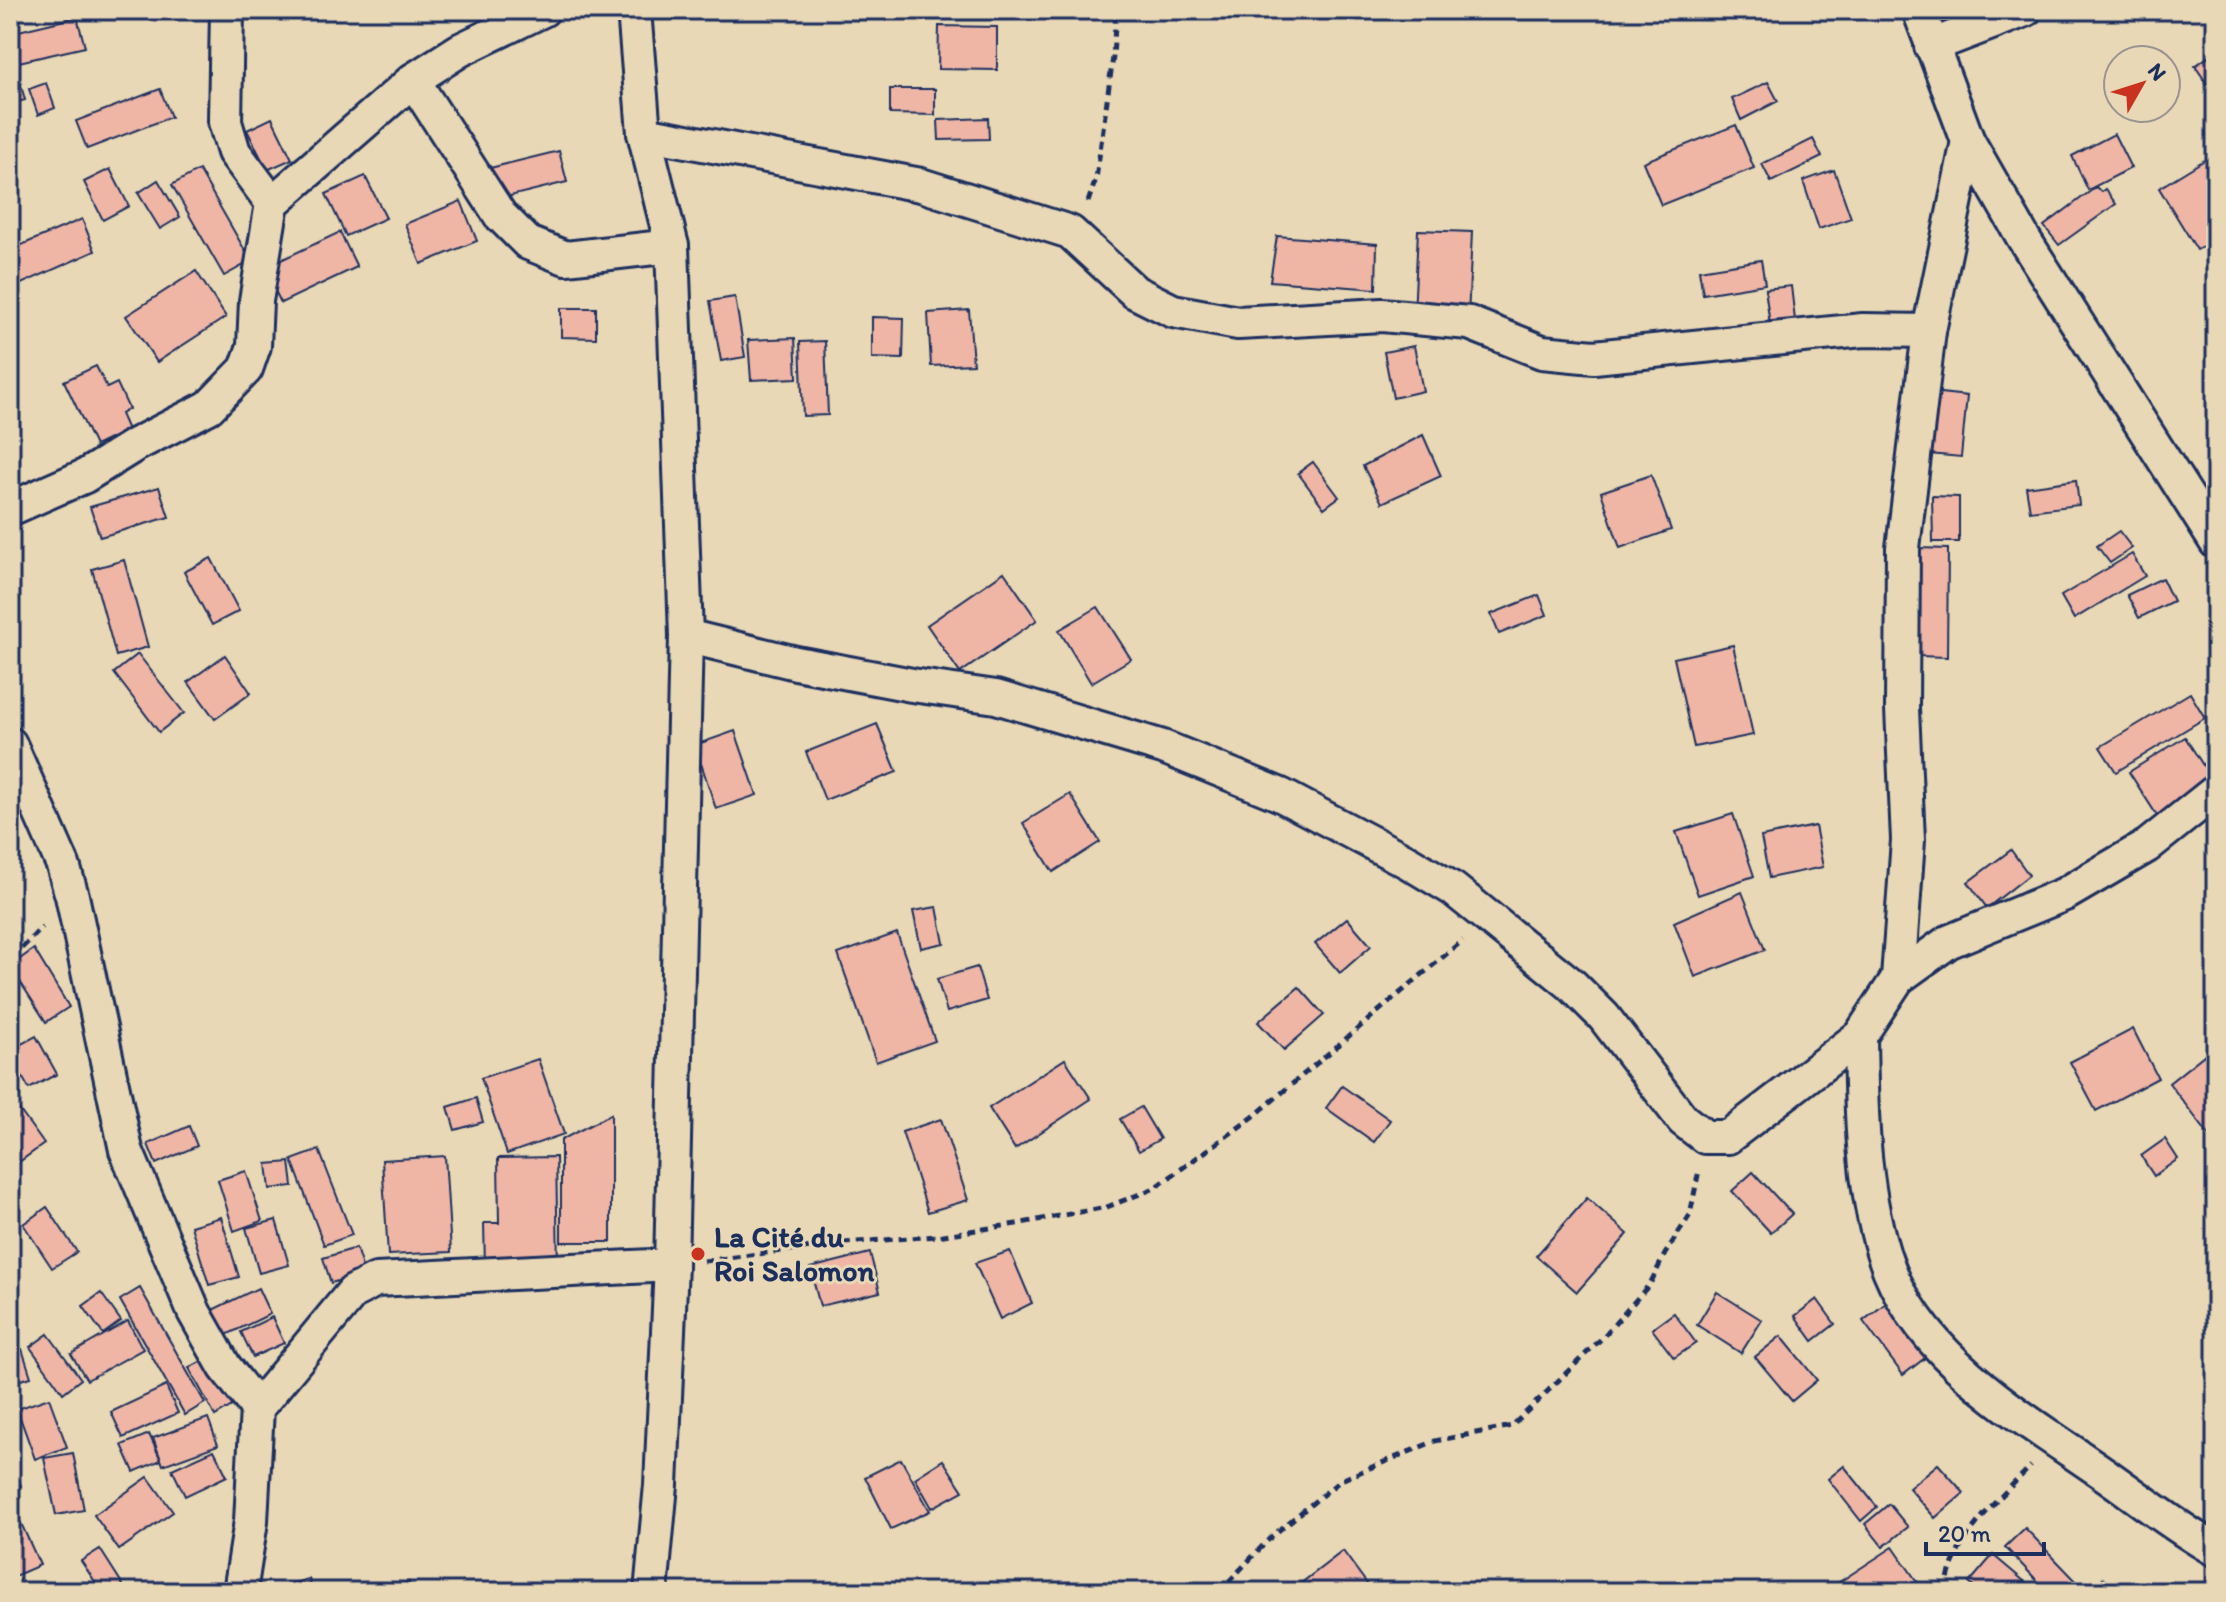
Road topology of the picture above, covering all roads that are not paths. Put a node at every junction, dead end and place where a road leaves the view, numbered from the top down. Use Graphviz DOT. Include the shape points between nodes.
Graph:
graph roads {
  1 [pos="227,10"];
  2 [pos="543,10"];
  3 [pos="634,10"];
  4 [pos="1919,10"];
  5 [pos="2025,10"];
  6 [pos="1931,46"];
  7 [pos="413,80"];
  8 [pos="644,133"];
  9 [pos="1968,141"];
  10 [pos="272,203"];
  11 [pos="672,246"];
  12 [pos="1929,331"];
  13 [pos="10,509"];
  14 [pos="2216,542"];
  15 [pos="686,636"];
  16 [pos="10,744"];
  17 [pos="2216,791"];
  18 [pos="1898,978"];
  19 [pos="1860,1036"];
  20 [pos="671,1265"];
  21 [pos="257,1408"];
  22 [pos="2216,1550"];
  23 [pos="240,1592"];
  24 [pos="651,1592"];
  1 -- 10 [label="street" via="225,122 234,152"];
  2 -- 7 [label="street" via="460,50"];
  3 -- 8 [label="street"];
  4 -- 6 [label="street"];
  5 -- 6 [label="street"];
  6 -- 9 [label="street"];
  7 -- 10 [label="street"];
  7 -- 11 [label="street" via="500,215 528,243 566,258"];
  8 -- 11 [label="street"];
  8 -- 12 [label="street" via="921,185 1070,232 1135,292 1173,311 1238,323 1382,315 1469,323 1542,352 1594,357 1863,330"];
  9 -- 12 [label="street"];
  9 -- 14 [label="street"];
  10 -- 13 [label="street" via="254,346 246,369 209,407 85,476"];
  11 -- 15 [label="street"];
  12 -- 18 [label="street" via="1903,548 1908,840"];
  15 -- 19 [label="street" via="796,663 996,697 1163,747 1281,795 1453,889 1489,917 1604,1017 1683,1120 1705,1137 1728,1137"];
  15 -- 20 [label="street"];
  16 -- 21 [label="street" via="72,896 126,1150 194,1312 225,1367"];
  17 -- 18 [label="street" via="2133,854 2065,894 1948,942"];
  18 -- 19 [label="street"];
  19 -- 22 [label="street" via="1862,1131 1883,1253 1925,1331 1982,1390"];
  20 -- 21 [label="street" via="376,1280 353,1292"];
  20 -- 24 [label="street"];
  21 -- 23 [label="street" via="251,1521"];
}
